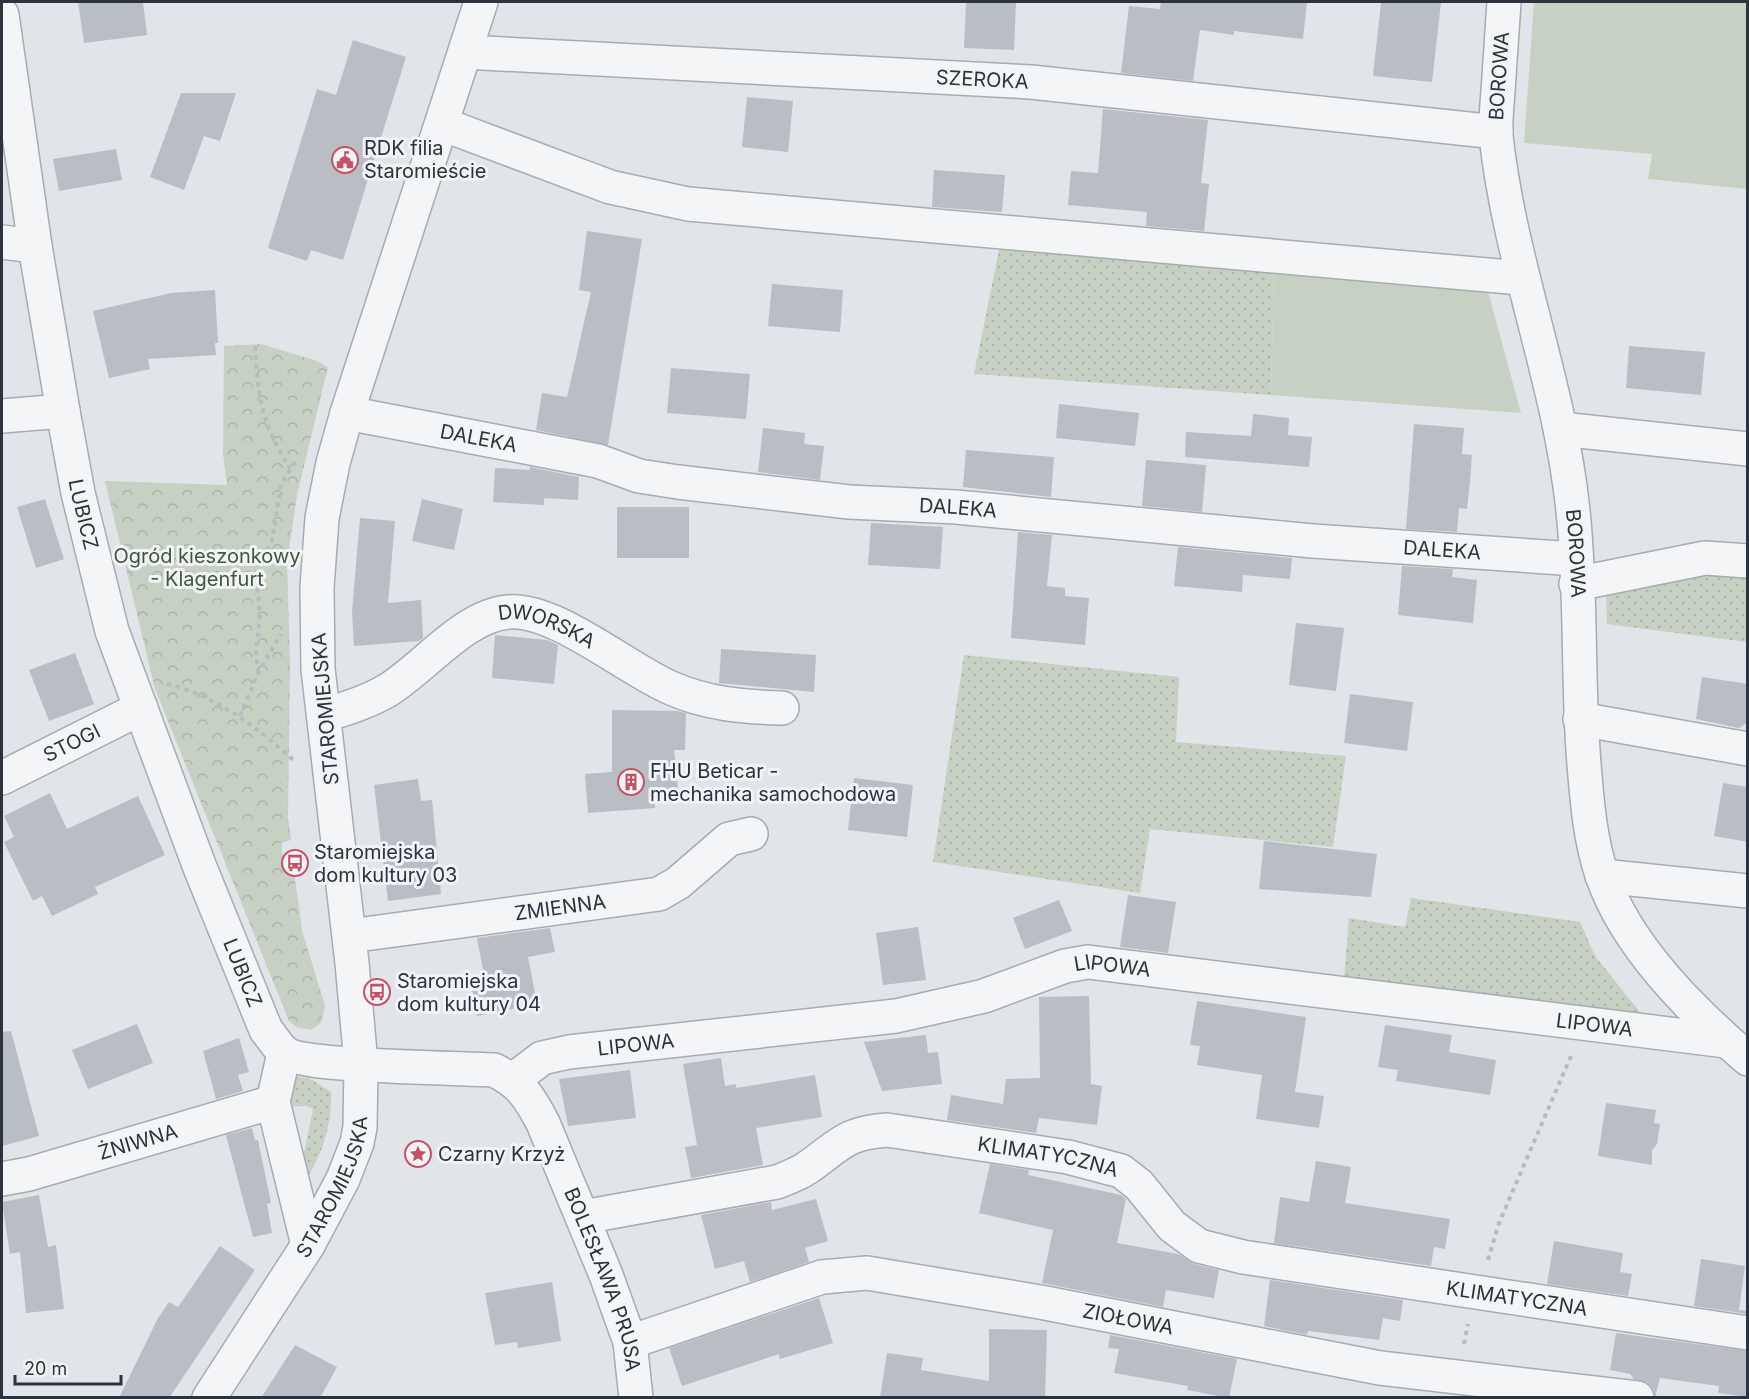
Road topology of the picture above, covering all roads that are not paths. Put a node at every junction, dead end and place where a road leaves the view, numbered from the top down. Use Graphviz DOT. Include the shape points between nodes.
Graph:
graph roads {
  1 [pos="481,2"];
  2 [pos="1504,2"];
  3 [pos="2,15"];
  4 [pos="465,52"];
  5 [pos="442,124"];
  6 [pos="1496,132"];
  7 [pos="2,242"];
  8 [pos="34,246"];
  9 [pos="1521,278"];
  10 [pos="63,411"];
  11 [pos="347,413"];
  12 [pos="2,416"];
  13 [pos="1561,429"];
  14 [pos="1748,449"];
  15 [pos="1748,561"];
  16 [pos="1576,571"];
  17 [pos="141,708"];
  18 [pos="782,708"];
  19 [pos="324,715"];
  20 [pos="1580,719"];
  21 [pos="1748,749"];
  22 [pos="2,778"];
  23 [pos="751,834"];
  24 [pos="1602,876"];
  25 [pos="1748,891"];
  26 [pos="350,936"];
  27 [pos="1737,1050"];
  28 [pos="284,1053"];
  29 [pos="361,1064"];
  30 [pos="514,1079"];
  31 [pos="273,1102"];
  32 [pos="2,1179"];
  33 [pos="583,1217"];
  34 [pos="308,1245"];
  35 [pos="1748,1333"];
  36 [pos="630,1342"];
  37 [pos="209,1398"];
  38 [pos="636,1398"];
  39 [pos="1636,1398"];
  1 -- 4 [label="street, STAROMIEJSKA"];
  2 -- 6 [label="street, BOROWA"];
  3 -- 8 [label="street, LUBICZ"];
  4 -- 5 [label="street, STAROMIEJSKA"];
  4 -- 6 [label="street, SZEROKA" via="1031,82"];
  5 -- 9 [label="street" via="610,187 688,204"];
  5 -- 11 [label="street, STAROMIEJSKA"];
  6 -- 9 [label="street, BOROWA" via="1504,197"];
  7 -- 8 [label="street"];
  8 -- 10 [label="street, LUBICZ"];
  9 -- 13 [label="street, BOROWA"];
  10 -- 12 [label="street"];
  10 -- 17 [label="street, LUBICZ" via="78,493 112,631"];
  11 -- 16 [label="street, DALEKA" via="598,460 639,476 678,482 849,502 956,507 1312,541"];
  11 -- 19 [label="street, STAROMIEJSKA" via="322,518 317,588 318,669"];
  13 -- 14 [label="street"];
  13 -- 16 [label="street, BOROWA" via="1573,511"];
  15 -- 16 [label="street, DALEKA" via="1706,558"];
  16 -- 20 [label="street, BOROWA"];
  17 -- 22 [label="street, STOGI"];
  17 -- 28 [label="street, LUBICZ" via="266,1030"];
  18 -- 19 [label="street, DWORSKA" via="730,706 671,688 551,622 510,611 488,616 464,630 387,691"];
  19 -- 26 [label="street, STAROMIEJSKA"];
  20 -- 21 [label="street"];
  20 -- 24 [label="street, BOROWA" via="1586,789"];
  23 -- 26 [label="street, ZMIENNA" via="729,839 678,883 659,894"];
  24 -- 25 [label="street"];
  24 -- 27 [label="street, BOROWA" via="1645,952 1678,993"];
  26 -- 29 [label="street, STAROMIEJSKA"];
  27 -- 30 [label="street, LIPOWA" via="1585,1024 1088,962 1065,966 984,996 896,1016 569,1052 542,1058"];
  28 -- 29 [label="street"];
  28 -- 31 [label="street"];
  29 -- 30 [label="street" via="494,1070"];
  29 -- 34 [label="street, STAROMIEJSKA" via="357,1143"];
  30 -- 33 [label="street, BOLESŁAWA PRUSA" via="543,1123"];
  31 -- 32 [label="street, ŻNIWNA"];
  31 -- 34 [label="street"];
  33 -- 35 [label="street, KLIMATYCZNA" via="777,1182 806,1169 844,1139 887,1130 1068,1157 1121,1171 1139,1185 1172,1226 1199,1246 1243,1257"];
  33 -- 36 [label="street, BOLESŁAWA PRUSA"];
  34 -- 37 [label="street, STAROMIEJSKA"];
  36 -- 38 [label="street, BOLESŁAWA PRUSA"];
  36 -- 39 [label="street, ZIOŁOWA" via="822,1277 867,1273 1380,1368"];
}
